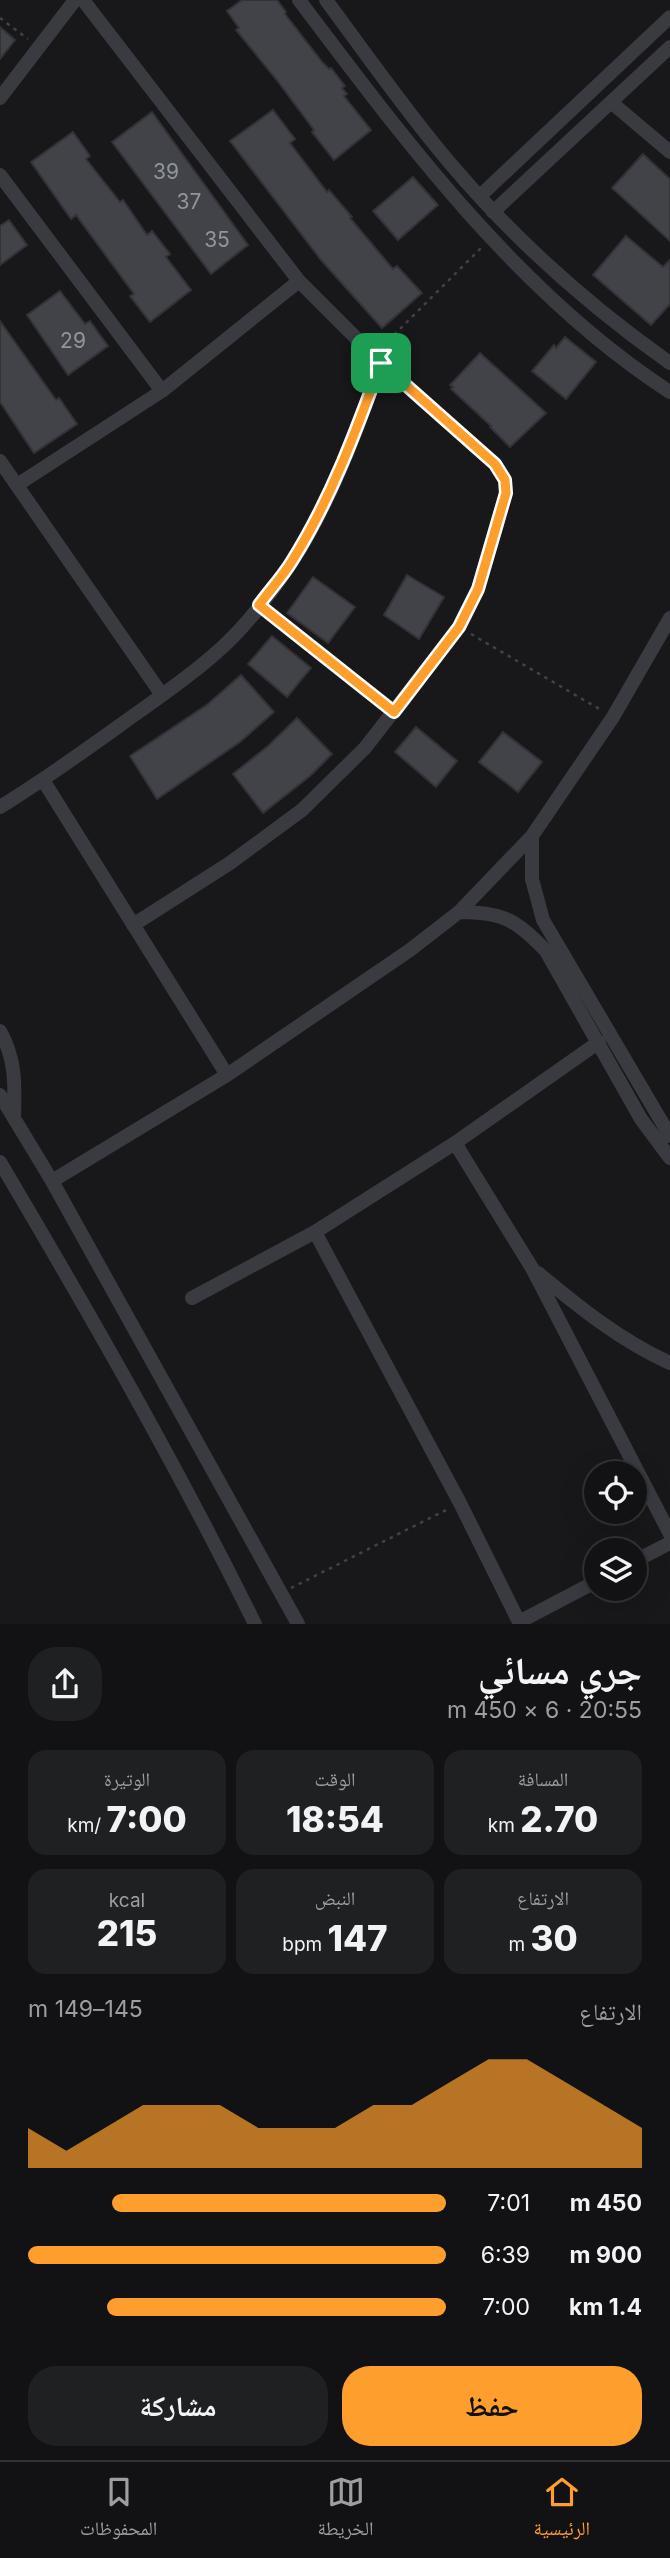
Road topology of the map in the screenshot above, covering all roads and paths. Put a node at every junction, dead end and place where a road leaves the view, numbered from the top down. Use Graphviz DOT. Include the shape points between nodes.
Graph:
graph roads {
  1 [pos="75,0"];
  2 [pos="83,0"];
  3 [pos="299,0"];
  4 [pos="326,0"];
  5 [pos="670,17"];
  6 [pos="0,18"];
  7 [pos="39,47"];
  8 [pos="670,47"];
  9 [pos="0,97"];
  10 [pos="612,103"];
  11 [pos="670,152"];
  12 [pos="0,175"];
  13 [pos="480,196"];
  14 [pos="493,212"];
  15 [pos="492,238"];
  16 [pos="299,281"];
  17 [pos="611,319"];
  18 [pos="597,337"];
  19 [pos="378,359"];
  20 [pos="670,363"];
  21 [pos="162,391"];
  22 [pos="670,392"];
  23 [pos="0,461"];
  24 [pos="17,485"];
  25 [pos="259,605"];
  26 [pos="670,618"];
  27 [pos="459,627"];
  28 [pos="162,695"];
  29 [pos="394,712"];
  30 [pos="613,717"];
  31 [pos="43,780"];
  32 [pos="0,807"];
  33 [pos="532,836"];
  34 [pos="459,912"];
  35 [pos="133,925"];
  36 [pos="551,948"];
  37 [pos="0,1031"];
  38 [pos="599,1042"];
  39 [pos="227,1074"];
  40 [pos="0,1095"];
  41 [pos="14,1118"];
  42 [pos="670,1136"];
  43 [pos="455,1143"];
  44 [pos="670,1158"];
  45 [pos="0,1163"];
  46 [pos="52,1181"];
  47 [pos="315,1232"];
  48 [pos="532,1268"];
  49 [pos="192,1298"];
  50 [pos="670,1363"];
  51 [pos="460,1503"];
  52 [pos="670,1534"];
  53 [pos="670,1543"];
  54 [pos="647,1555"];
  55 [pos="584,1588"];
  56 [pos="282,1593"];
  57 [pos="255,1623"];
  58 [pos="298,1623"];
  59 [pos="519,1623"];
  1 -- 7 [label="street"];
  2 -- 16 [label="street"];
  3 -- 15 [label="street" via="404,137"];
  4 -- 13 [label="street" via="418,125"];
  5 -- 13 [label="street"];
  6 -- 7 [label="path"];
  7 -- 9 [label="street"];
  8 -- 10 [label="street"];
  10 -- 11 [label="street"];
  10 -- 14 [label="street"];
  12 -- 21 [label="street"];
  13 -- 14 [label="street"];
  14 -- 17 [label="street"];
  15 -- 18 [label="street"];
  15 -- 19 [label="path"];
  16 -- 19 [label="street"];
  16 -- 21 [label="street"];
  17 -- 18 [label="street"];
  17 -- 20 [label="street"];
  18 -- 22 [label="street"];
  19 -- 25 [label="street" via="342,466 317,519"];
  19 -- 27 [label="street" via="495,464 505,480 505,503 491,551"];
  21 -- 24 [label="street"];
  23 -- 24 [label="street"];
  24 -- 28 [label="street"];
  25 -- 28 [label="street" via="218,652"];
  25 -- 29 [label="path"];
  26 -- 30 [label="street"];
  27 -- 29 [label="street"];
  27 -- 30 [label="path"];
  28 -- 31 [label="street"];
  29 -- 35 [label="street" via="302,810"];
  30 -- 33 [label="street"];
  31 -- 32 [label="street"];
  31 -- 35 [label="street"];
  33 -- 34 [label="street"];
  33 -- 36 [label="street" via="536,900"];
  34 -- 36 [label="street" via="509,919"];
  34 -- 39 [label="street"];
  35 -- 39 [label="street"];
  36 -- 38 [label="street"];
  36 -- 42 [label="street"];
  37 -- 41 [label="street" via="15,1074"];
  38 -- 43 [label="street"];
  38 -- 44 [label="street" via="641,1119"];
  39 -- 46 [label="street"];
  40 -- 41 [label="street"];
  41 -- 46 [label="street"];
  43 -- 47 [label="street"];
  43 -- 48 [label="street"];
  45 -- 57 [label="street" via="177,1470"];
  46 -- 56 [label="street"];
  47 -- 49 [label="street"];
  47 -- 51 [label="street"];
  48 -- 50 [label="street" via="590,1317"];
  48 -- 52 [label="street"];
  51 -- 56 [label="path"];
  51 -- 59 [label="street"];
  53 -- 54 [label="street"];
  55 -- 59 [label="street"];
  56 -- 58 [label="street"];
}
